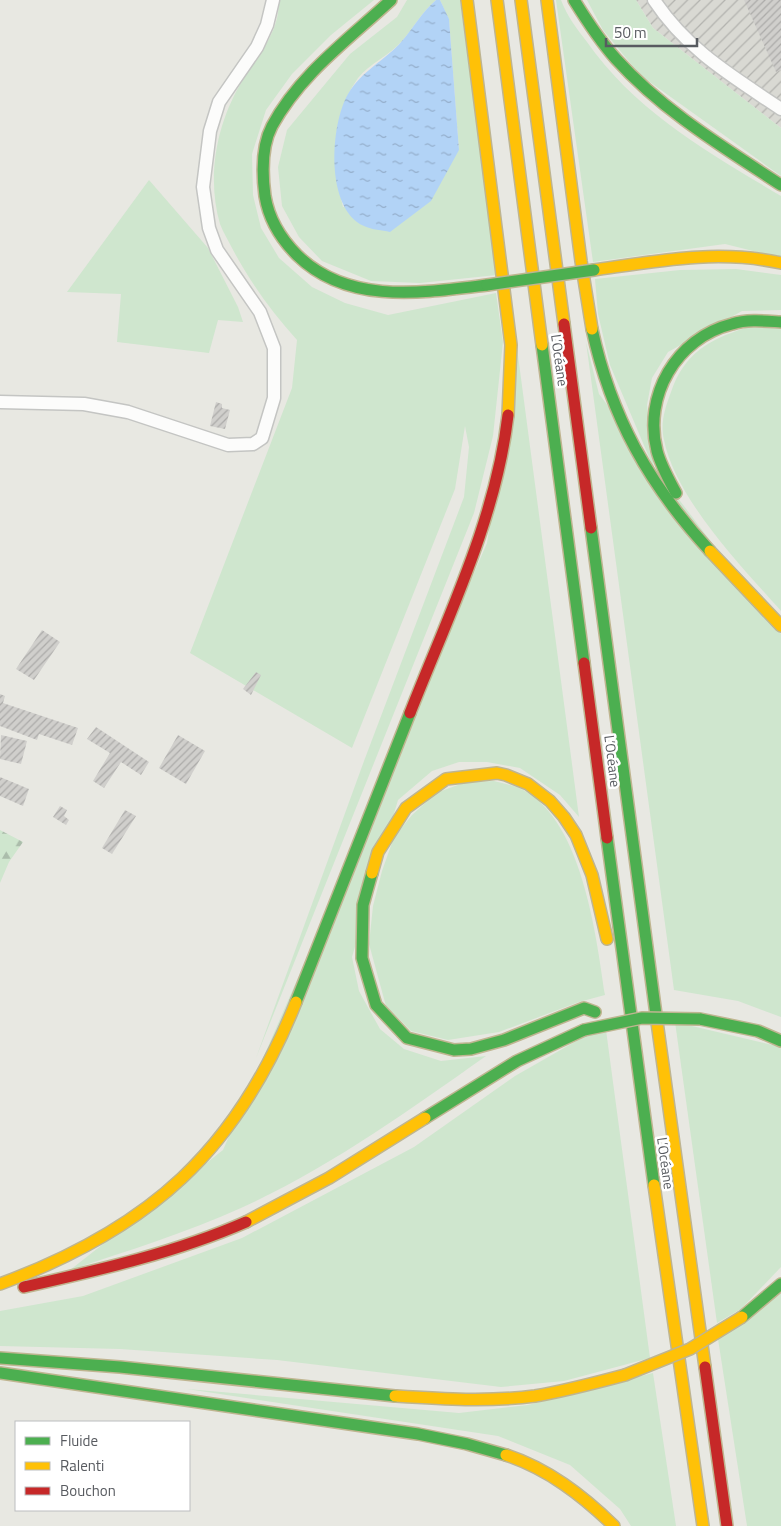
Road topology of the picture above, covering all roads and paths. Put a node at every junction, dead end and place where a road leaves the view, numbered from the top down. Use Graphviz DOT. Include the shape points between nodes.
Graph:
graph roads {
  1 [pos="273,0"];
  2 [pos="391,0"];
  3 [pos="467,0"];
  4 [pos="497,0"];
  5 [pos="521,0"];
  6 [pos="547,0"];
  7 [pos="574,0"];
  8 [pos="654,0"];
  9 [pos="781,109"];
  10 [pos="781,185"];
  11 [pos="781,263"];
  12 [pos="781,322"];
  13 [pos="0,402"];
  14 [pos="725,568"];
  15 [pos="781,626"];
  16 [pos="609,946"];
  17 [pos="615,992"];
  18 [pos="668,1002"];
  19 [pos="618,1006"];
  20 [pos="781,1041"];
  21 [pos="510,1050"];
  22 [pos="635,1056"];
  23 [pos="485,1067"];
  24 [pos="424,1119"];
  25 [pos="0,1284"];
  26 [pos="781,1284"];
  27 [pos="0,1292"];
  28 [pos="0,1358"];
  29 [pos="0,1373"];
  30 [pos="614,1526"];
  31 [pos="703,1526"];
  32 [pos="727,1526"];
  1 -- 13 [label="street" via="257,47 219,102 210,131 203,187 217,250 260,312 274,348 274,398 262,438 253,444 228,444 119,410 84,404"];
  2 -- 11 [label="highway, bridge" via="319,62 298,85 271,128 263,157 268,210 278,234 296,256 317,273 341,285 398,293 709,256"];
  3 -- 25 [label="highway" via="511,345 511,385 502,462 482,530 289,1020 256,1089 215,1145 149,1209 88,1248"];
  4 -- 22 [label="highway, L’Océane"];
  5 -- 32 [label="highway, L’Océane"];
  6 -- 14 [label="highway" via="586,300 597,355 616,412 641,462 689,528"];
  7 -- 10 [label="highway" via="609,54 645,90 692,126"];
  8 -- 9 [label="street" via="666,18 700,54"];
  12 -- 14 [label="highway" via="750,321 726,325 698,341 676,357 663,383 655,413 657,451 665,472 694,521 724,558"];
  14 -- 15 [label="highway"];
  16 -- 21 [label="highway" via="594,881 575,832 546,796 513,777 470,771 431,784 401,812 375,860 360,929 364,974 379,1010 403,1035 438,1049 468,1049 591,1011"];
  17 -- 22 [label="highway"];
  18 -- 19 [label="highway"];
  20 -- 24 [label="highway, bridge" via="750,1029 700,1019 645,1017 612,1022 584,1030 529,1054"];
  22 -- 31 [label="highway, L’Océane"];
  23 -- 24 [label="highway" via="428,1107"];
  24 -- 27 [label="highway" via="290,1200 197,1241 118,1265"];
  26 -- 28 [label="highway, bridge" via="742,1317 690,1349 625,1375 564,1391 522,1397 433,1398 67,1361"];
  29 -- 30 [label="highway" via="384,1430 482,1448 516,1458 544,1472 574,1490"];
}
